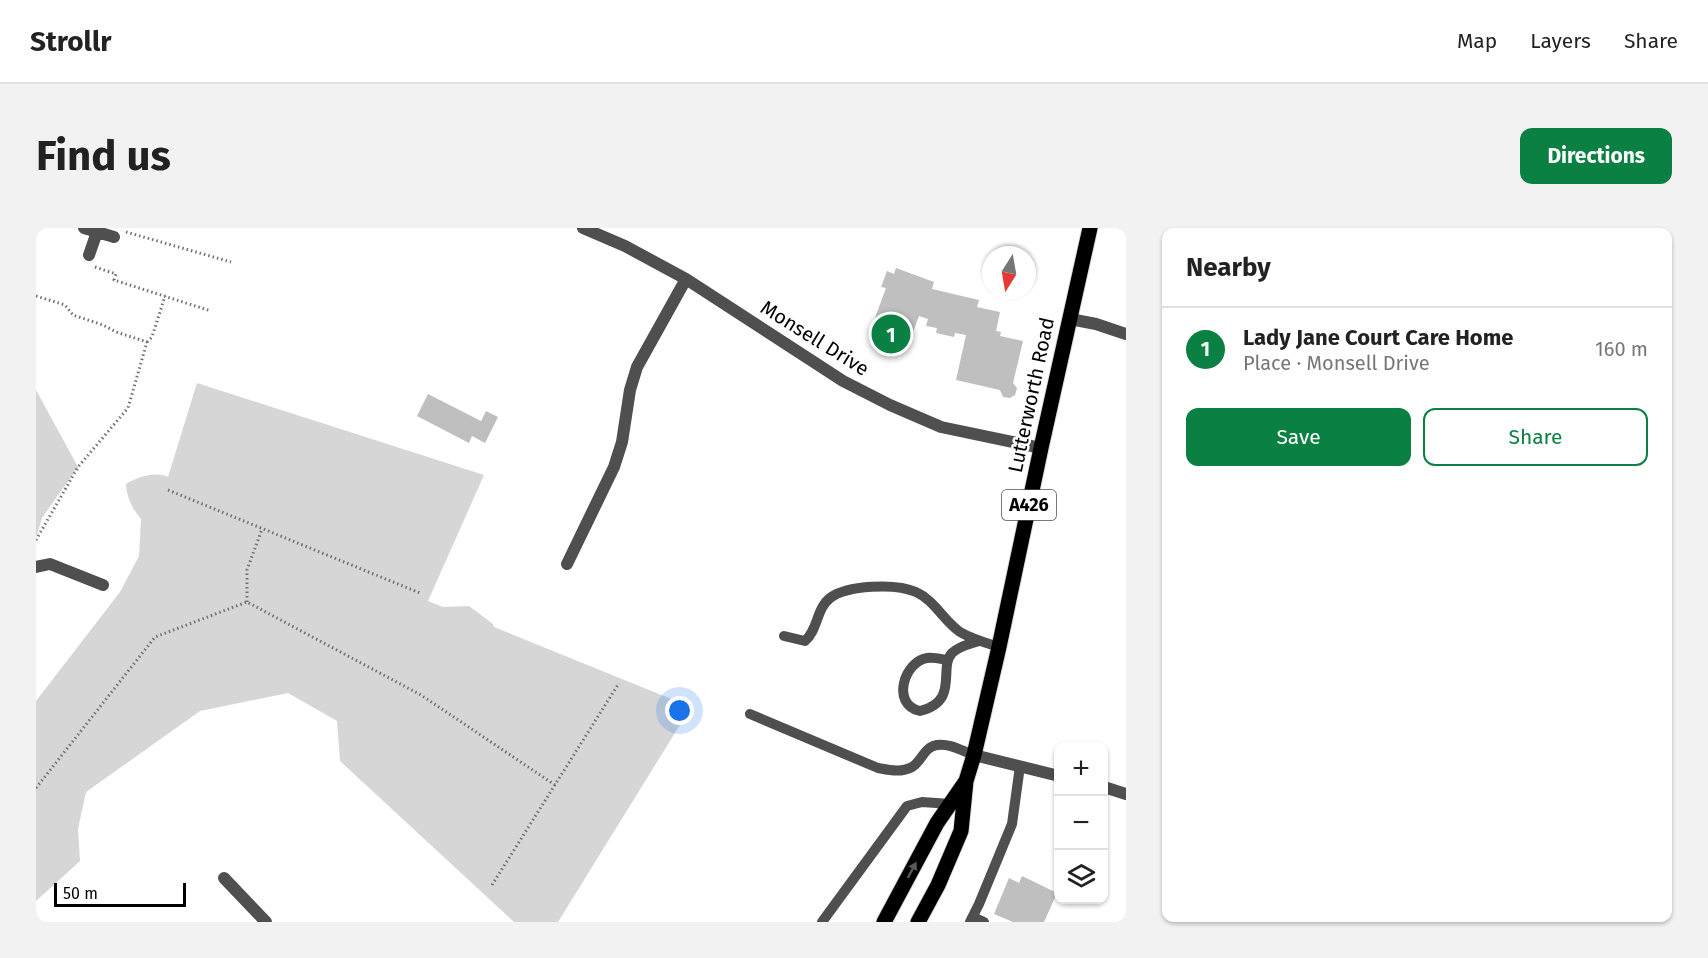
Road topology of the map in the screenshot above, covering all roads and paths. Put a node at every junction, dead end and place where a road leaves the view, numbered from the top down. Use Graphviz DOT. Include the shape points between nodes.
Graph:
graph roads {
  1 [pos="583,228"];
  2 [pos="1090,228"];
  3 [pos="90,230"];
  4 [pos="114,237"];
  5 [pos="89,255"];
  6 [pos="231,262"];
  7 [pos="686,279"];
  8 [pos="36,296"];
  9 [pos="165,296"];
  10 [pos="211,311"];
  11 [pos="1070,319"];
  12 [pos="1126,334"];
  13 [pos="147,342"];
  14 [pos="1041,448"];
  15 [pos="168,490"];
  16 [pos="262,528"];
  17 [pos="36,540"];
  18 [pos="567,564"];
  19 [pos="36,567"];
  20 [pos="103,585"];
  21 [pos="420,593"];
  22 [pos="247,602"];
  23 [pos="784,636"];
  24 [pos="979,641"];
  25 [pos="999,647"];
  26 [pos="947,660"];
  27 [pos="619,683"];
  28 [pos="750,714"];
  29 [pos="974,755"];
  30 [pos="1020,766"];
  31 [pos="1054,775"];
  32 [pos="966,781"];
  33 [pos="555,785"];
  34 [pos="36,788"];
  35 [pos="1108,788"];
  36 [pos="1126,794"];
  37 [pos="950,804"];
  38 [pos="937,823"];
  39 [pos="961,831"];
  40 [pos="224,878"];
  41 [pos="492,885"];
  42 [pos="971,919"];
  43 [pos="266,922"];
  44 [pos="822,922"];
  45 [pos="885,922"];
  46 [pos="918,922"];
  47 [pos="984,922"];
  1 -- 7 [label="street, Monsell Drive"];
  2 -- 11 [label="main road, Lutterworth Road / A426"];
  3 -- 4 [label="street"];
  3 -- 5 [label="street"];
  4 -- 6 [label="path" via="123,231"];
  5 -- 9 [label="path" via="95,268 116,274 114,280"];
  7 -- 14 [label="street, Monsell Drive" via="843,381 890,405 941,427"];
  7 -- 18 [label="street" via="637,367 614,467"];
  8 -- 13 [label="path" via="65,304 73,315"];
  9 -- 10 [label="path"];
  9 -- 13 [label="path"];
  11 -- 12 [label="street"];
  11 -- 14 [label="main road, Lutterworth Road / A426"];
  13 -- 17 [label="path" via="128,408 78,467"];
  14 -- 25 [label="main road, Lutterworth Road / A426"];
  15 -- 16 [label="path"];
  16 -- 21 [label="path"];
  16 -- 22 [label="path" via="247,570"];
  19 -- 20 [label="street" via="50,564"];
  22 -- 33 [label="path" via="421,695"];
  22 -- 34 [label="path" via="156,637"];
  23 -- 24 [label="lane" via="805,641 829,599 839,593 879,587 916,592 960,632"];
  24 -- 25 [label="lane"];
  24 -- 26 [label="lane" via="958,649"];
  25 -- 29 [label="main road, Lutterworth Road / A426"];
  26 -- 26 [label="lane" via="947,683 935,705 920,711 907,706 903,691 912,666 928,658"];
  27 -- 33 [label="path"];
  28 -- 29 [label="lane" via="878,768 912,767 936,745"];
  29 -- 30 [label="street"];
  29 -- 32 [label="main road, Lutterworth Road / A426"];
  30 -- 31 [label="street"];
  30 -- 42 [label="lane" via="1011,824"];
  32 -- 37 [label="main road, Lutterworth Road / A426"];
  32 -- 39 [label="main road, Lutterworth Road / A426"];
  33 -- 41 [label="path"];
  35 -- 36 [label="street"];
  37 -- 38 [label="main road, Lutterworth Road / A426"];
  37 -- 44 [label="lane" via="922,802 907,806"];
  38 -- 39 [label="main road"];
  45 -- 38 [label="main road, Lutterworth Road / A426, one-way"];
  39 -- 46 [label="main road, Lutterworth Road / A426"];
  40 -- 43 [label="street"];
  42 -- 47 [label="lane"];
}
